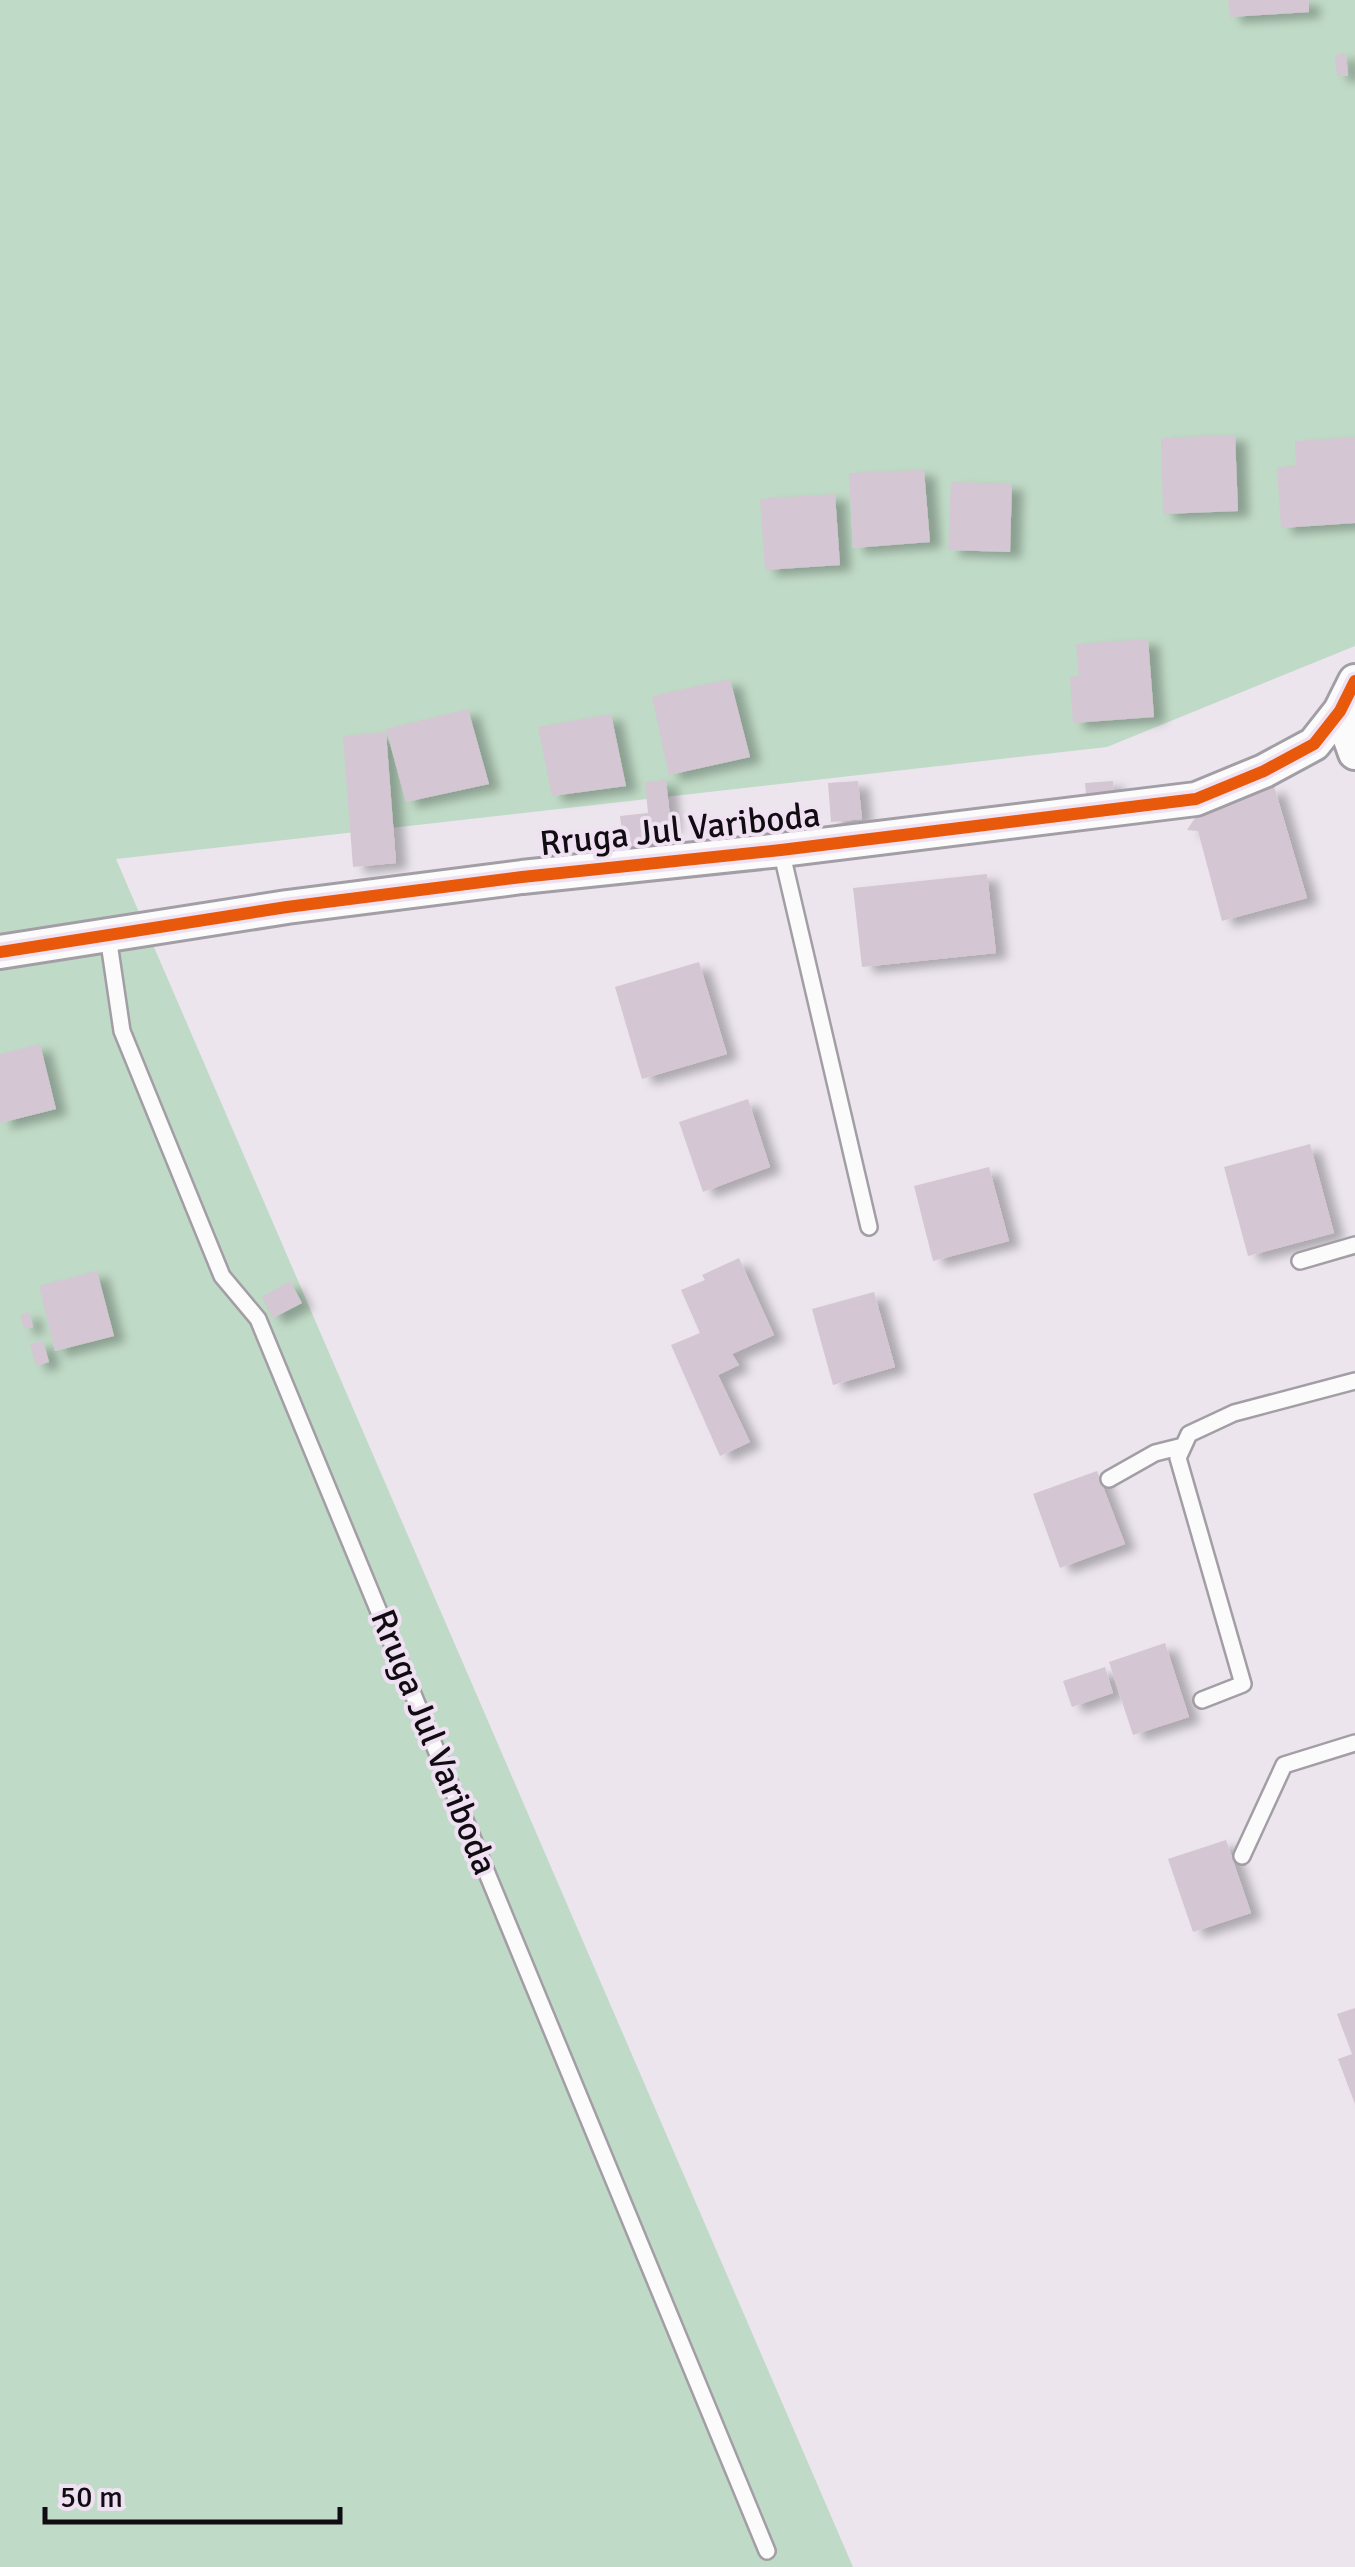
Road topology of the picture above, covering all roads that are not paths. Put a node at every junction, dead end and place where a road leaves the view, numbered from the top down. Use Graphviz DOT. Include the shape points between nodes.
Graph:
graph roads {
  1 [pos="1355,681"];
  2 [pos="1340,711"];
  3 [pos="1355,753"];
  4 [pos="782,850"];
  5 [pos="108,936"];
  6 [pos="0,952"];
  7 [pos="869,1226"];
  8 [pos="1355,1245"];
  9 [pos="1300,1262"];
  10 [pos="1355,1381"];
  11 [pos="1184,1446"];
  12 [pos="1109,1478"];
  13 [pos="1202,1700"];
  14 [pos="1355,1743"];
  15 [pos="1242,1856"];
  16 [pos="767,2551"];
  1 -- 2 [label="street, Rruga Jul Variboda"];
  2 -- 3 [label="street"];
  2 -- 4 [label="street, Rruga Jul Variboda" via="1314,744 1196,799"];
  4 -- 5 [label="street, Rruga Jul Variboda" via="522,876"];
  4 -- 7 [label="lane, Rruga Jul Variboda"];
  5 -- 6 [label="street, Rruga Jul Variboda"];
  5 -- 16 [label="lane, Rruga Jul Variboda" via="122,1031 150,1101 222,1276 258,1320"];
  8 -- 9 [label="lane"];
  10 -- 11 [label="lane" via="1234,1413 1189,1434"];
  11 -- 12 [label="lane"];
  11 -- 13 [label="lane" via="1178,1458 1243,1684"];
  14 -- 15 [label="lane" via="1284,1765"];
}
